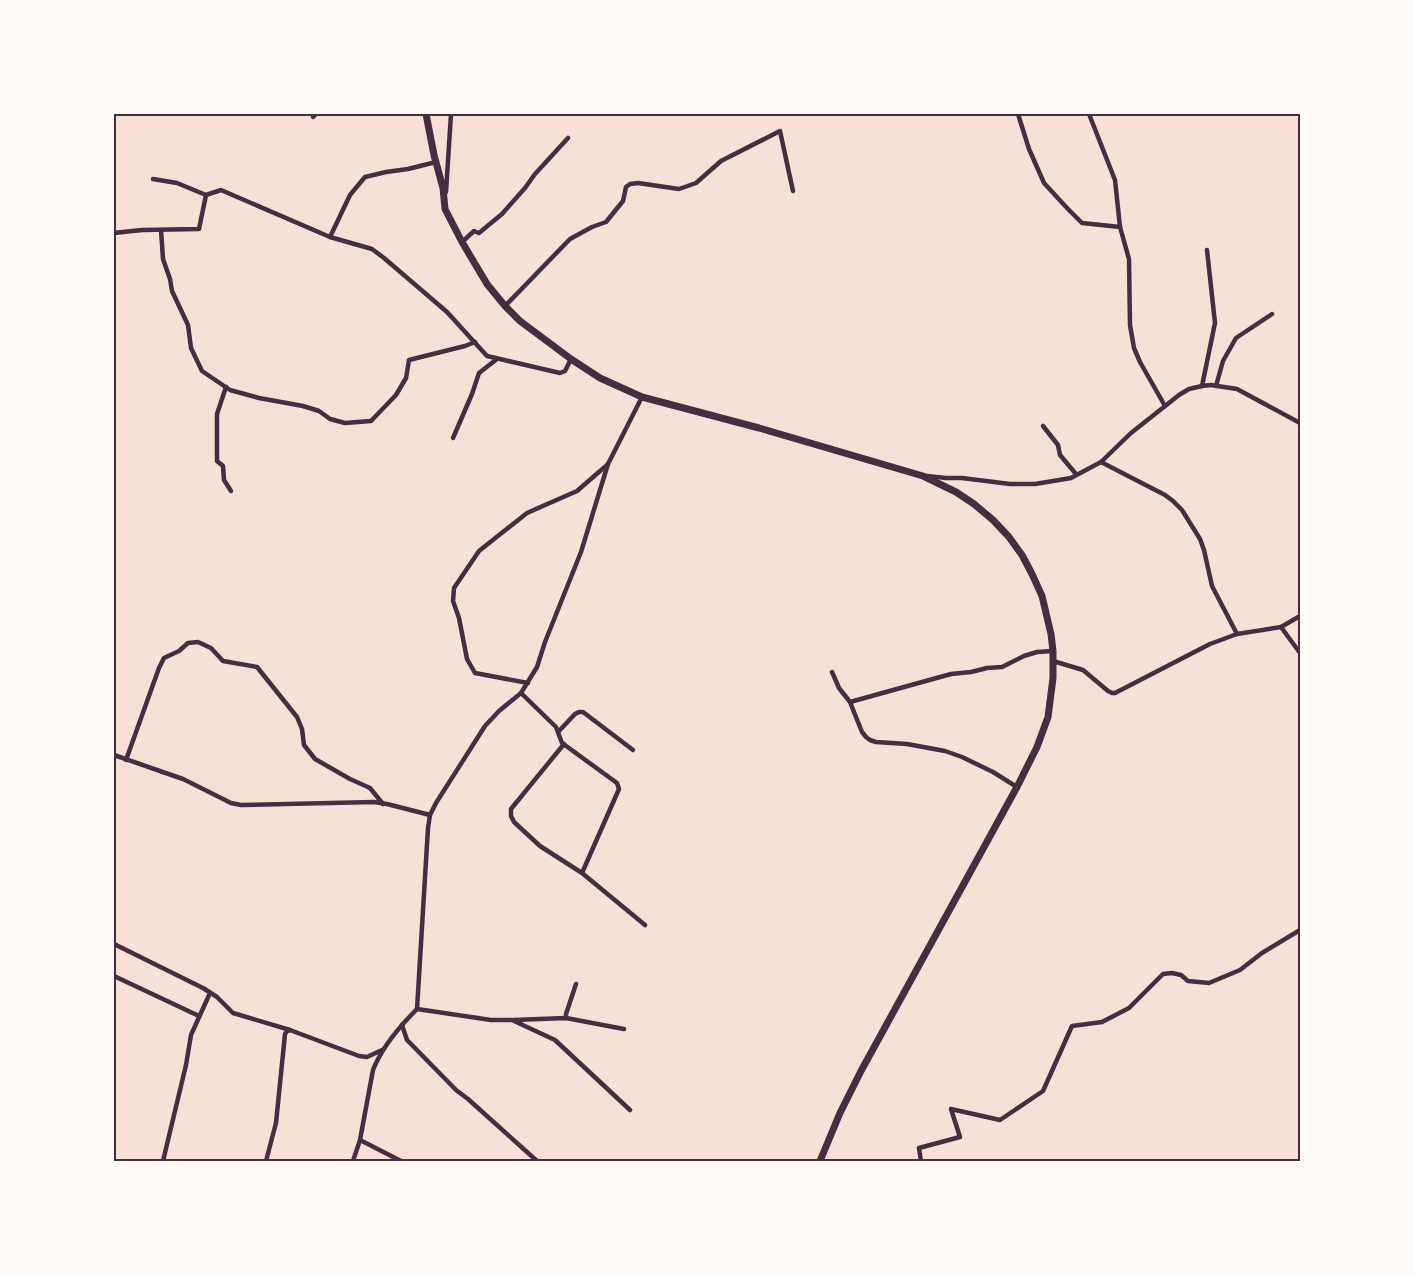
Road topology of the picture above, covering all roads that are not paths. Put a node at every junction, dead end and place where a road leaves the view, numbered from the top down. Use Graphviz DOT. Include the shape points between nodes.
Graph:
graph roads {
  1 [pos="426,114"];
  2 [pos="451,114"];
  3 [pos="1018,114"];
  4 [pos="1089,114"];
  5 [pos="568,138"];
  6 [pos="436,162"];
  7 [pos="153,179"];
  8 [pos="793,191"];
  9 [pos="206,195"];
  10 [pos="445,209"];
  11 [pos="1120,227"];
  12 [pos="161,230"];
  13 [pos="114,233"];
  14 [pos="330,238"];
  15 [pos="462,242"];
  16 [pos="1207,250"];
  17 [pos="505,306"];
  18 [pos="1272,314"];
  19 [pos="475,342"];
  20 [pos="498,359"];
  21 [pos="571,359"];
  22 [pos="1202,386"];
  23 [pos="1216,386"];
  24 [pos="226,388"];
  25 [pos="642,397"];
  26 [pos="1165,406"];
  27 [pos="1300,422"];
  28 [pos="1043,426"];
  29 [pos="453,438"];
  30 [pos="1101,462"];
  31 [pos="608,464"];
  32 [pos="1076,474"];
  33 [pos="923,476"];
  34 [pos="231,491"];
  35 [pos="1300,616"];
  36 [pos="1281,627"];
  37 [pos="1237,634"];
  38 [pos="1053,651"];
  39 [pos="1300,653"];
  40 [pos="1053,661"];
  41 [pos="832,672"];
  42 [pos="528,683"];
  43 [pos="521,693"];
  44 [pos="850,702"];
  45 [pos="559,731"];
  46 [pos="564,744"];
  47 [pos="632,750"];
  48 [pos="114,755"];
  49 [pos="126,760"];
  50 [pos="1017,787"];
  51 [pos="383,804"];
  52 [pos="430,815"];
  53 [pos="582,873"];
  54 [pos="645,925"];
  55 [pos="1300,930"];
  56 [pos="114,944"];
  57 [pos="114,976"];
  58 [pos="576,984"];
  59 [pos="210,993"];
  60 [pos="417,1009"];
  61 [pos="199,1016"];
  62 [pos="566,1018"];
  63 [pos="512,1020"];
  64 [pos="402,1025"];
  65 [pos="624,1029"];
  66 [pos="290,1030"];
  67 [pos="382,1050"];
  68 [pos="630,1110"];
  69 [pos="360,1140"];
  70 [pos="163,1161"];
  71 [pos="266,1161"];
  72 [pos="353,1161"];
  73 [pos="401,1161"];
  74 [pos="536,1161"];
  75 [pos="820,1161"];
  76 [pos="921,1161"];
  1 -- 6 [label="main road"];
  2 -- 10 [label="street"];
  3 -- 11 [label="street" via="1044,183 1082,223"];
  4 -- 11 [label="street" via="1115,180"];
  5 -- 15 [label="street" via="502,214"];
  6 -- 10 [label="main road"];
  6 -- 14 [label="street" via="365,177 350,195"];
  7 -- 9 [label="street" via="177,183"];
  8 -- 17 [label="street" via="780,131 721,161 696,183 679,189 630,184 626,187 623,201 606,222 570,239"];
  9 -- 12 [label="street" via="199,229"];
  9 -- 14 [label="street" via="221,190"];
  10 -- 15 [label="main road"];
  11 -- 26 [label="street" via="1129,259 1130,325 1134,348"];
  12 -- 13 [label="street"];
  12 -- 24 [label="street" via="163,259 172,290 188,325 191,348 202,371"];
  14 -- 19 [label="street" via="372,249 448,312"];
  15 -- 17 [label="main road" via="487,284"];
  16 -- 22 [label="street" via="1215,323"];
  17 -- 21 [label="main road"];
  18 -- 23 [label="street" via="1236,338 1223,361"];
  19 -- 20 [label="street" via="488,356"];
  19 -- 24 [label="street" via="409,360 401,387 371,421 345,423 303,406"];
  20 -- 21 [label="street" via="560,374"];
  20 -- 29 [label="street" via="479,373"];
  21 -- 25 [label="main road" via="600,378"];
  22 -- 23 [label="street"];
  22 -- 26 [label="street" via="1189,389"];
  23 -- 27 [label="street" via="1237,389"];
  24 -- 34 [label="street" via="217,414 217,461"];
  25 -- 31 [label="street"];
  25 -- 33 [label="main road"];
  26 -- 30 [label="street"];
  28 -- 32 [label="street" via="1058,445 1060,456"];
  30 -- 32 [label="street"];
  30 -- 37 [label="street" via="1165,495 1182,510 1200,539 1212,586"];
  31 -- 42 [label="street" via="581,552"];
  31 -- 42 [label="street" via="577,491 527,513 479,551 454,588 453,601 467,659 474,673"];
  32 -- 33 [label="street" via="1071,478 1035,484"];
  33 -- 38 [label="main road" via="974,504 1009,537 1022,555 1042,596"];
  35 -- 36 [label="street"];
  36 -- 37 [label="street"];
  36 -- 39 [label="street"];
  37 -- 40 [label="street" via="1210,644 1115,693 1083,670"];
  38 -- 40 [label="main road"];
  38 -- 44 [label="street" via="1036,652 1002,667 950,674"];
  40 -- 50 [label="main road" via="1048,717"];
  41 -- 44 [label="street"];
  42 -- 43 [label="street"];
  43 -- 45 [label="street"];
  43 -- 52 [label="street" via="485,726"];
  44 -- 50 [label="street" via="862,732 870,740 945,750"];
  45 -- 46 [label="street"];
  45 -- 47 [label="street" via="576,714 583,712"];
  46 -- 53 [label="street" via="617,783 619,789"];
  46 -- 53 [label="street" via="511,809 511,816 540,846"];
  48 -- 49 [label="street"];
  49 -- 51 [label="street" via="183,779 230,803"];
  49 -- 51 [label="street" via="164,658 188,642 198,642 211,648 223,661 257,667 297,717 304,745 315,759 370,788"];
  50 -- 75 [label="main road" via="861,1071"];
  51 -- 52 [label="street"];
  52 -- 60 [label="street"];
  53 -- 54 [label="street"];
  55 -- 76 [label="street" via="1240,970 1209,983 1188,981 1182,975 1164,974 1129,1008 1102,1022 1072,1026 1043,1092 1000,1120 951,1109 960,1137 918,1148"];
  56 -- 59 [label="street"];
  57 -- 61 [label="street"];
  58 -- 62 [label="street"];
  59 -- 61 [label="street"];
  59 -- 66 [label="street" via="233,1013"];
  60 -- 63 [label="street"];
  60 -- 64 [label="street"];
  61 -- 70 [label="street" via="191,1035"];
  62 -- 63 [label="street"];
  62 -- 65 [label="street"];
  63 -- 68 [label="street" via="556,1040"];
  64 -- 67 [label="street"];
  64 -- 74 [label="street" via="408,1040 456,1090"];
  66 -- 67 [label="street" via="359,1056"];
  66 -- 71 [label="street" via="285,1034 276,1123"];
  67 -- 69 [label="street" via="373,1070"];
  69 -- 72 [label="street"];
  69 -- 73 [label="street"];
}
